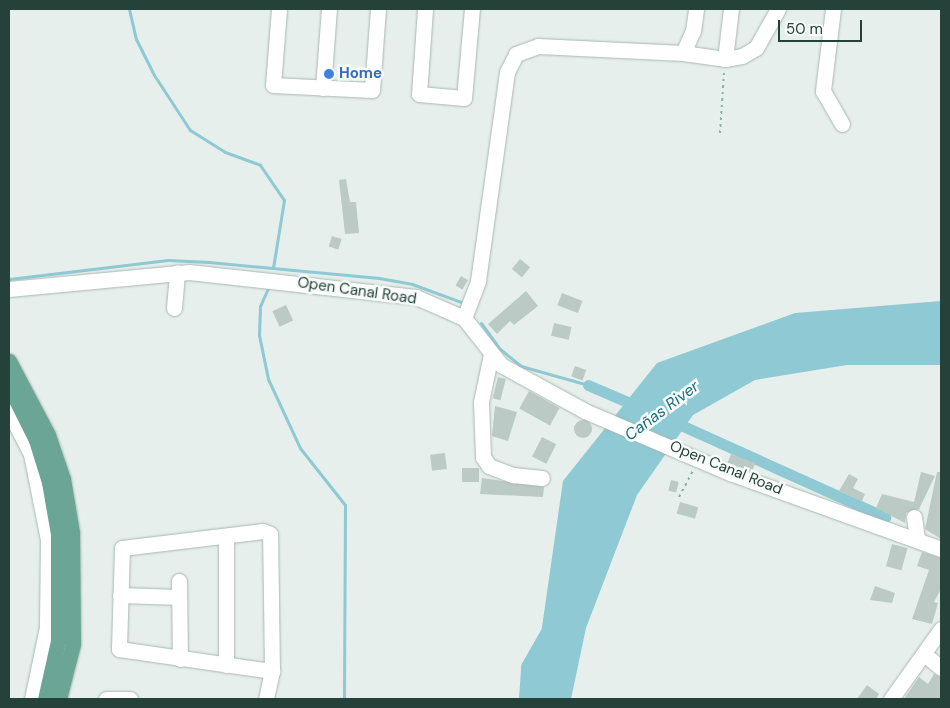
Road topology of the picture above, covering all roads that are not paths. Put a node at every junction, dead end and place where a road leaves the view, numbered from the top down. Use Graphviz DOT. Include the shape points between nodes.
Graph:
graph roads {
  1 [pos="279,9"];
  2 [pos="329,9"];
  3 [pos="378,9"];
  4 [pos="425,9"];
  5 [pos="472,9"];
  6 [pos="696,9"];
  7 [pos="731,9"];
  8 [pos="778,9"];
  9 [pos="833,9"];
  10 [pos="683,53"];
  11 [pos="725,59"];
  12 [pos="322,88"];
  13 [pos="842,124"];
  14 [pos="177,272"];
  15 [pos="9,289"];
  16 [pos="174,308"];
  17 [pos="464,318"];
  18 [pos="491,354"];
  19 [pos="9,361"];
  20 [pos="9,386"];
  21 [pos="9,411"];
  22 [pos="542,478"];
  23 [pos="914,517"];
  24 [pos="226,536"];
  25 [pos="917,538"];
  26 [pos="941,546"];
  27 [pos="179,581"];
  28 [pos="120,595"];
  29 [pos="179,597"];
  30 [pos="941,629"];
  31 [pos="924,654"];
  32 [pos="180,659"];
  33 [pos="226,665"];
  34 [pos="941,668"];
  35 [pos="272,671"];
  36 [pos="32,699"];
  37 [pos="45,699"];
  38 [pos="59,699"];
  39 [pos="106,699"];
  40 [pos="130,699"];
  41 [pos="266,699"];
  42 [pos="891,699"];
  1 -- 12 [label="street" via="273,85"];
  2 -- 12 [label="street"];
  3 -- 12 [label="street" via="372,90"];
  4 -- 5 [label="street" via="419,94 464,98"];
  6 -- 10 [label="street" via="693,31"];
  7 -- 11 [label="street"];
  8 -- 11 [label="street" via="756,48"];
  9 -- 13 [label="street" via="823,91"];
  10 -- 11 [label="street"];
  10 -- 17 [label="street" via="538,46 516,54 507,72 478,280"];
  14 -- 15 [label="street, Open Canal Road"];
  14 -- 16 [label="street"];
  14 -- 17 [label="street, Open Canal Road" via="416,297"];
  17 -- 18 [label="street, Open Canal Road"];
  18 -- 22 [label="street" via="481,402 483,457 490,466 513,475"];
  18 -- 25 [label="street, Open Canal Road" via="515,374 585,411 698,460"];
  19 -- 38 [label="main road" via="48,435 63,478 72,533 73,644"];
  20 -- 37 [label="main road" via="41,457 58,534 58,641"];
  21 -- 36 [label="street" via="31,454 48,540 47,627"];
  23 -- 25 [label="street"];
  24 -- 28 [label="street" via="128,544 119,556"];
  24 -- 33 [label="street"];
  24 -- 35 [label="street" via="270,534"];
  25 -- 26 [label="street, Open Canal Road"];
  27 -- 29 [label="street"];
  28 -- 29 [label="street"];
  28 -- 32 [label="street" via="119,649"];
  29 -- 32 [label="street"];
  30 -- 31 [label="street"];
  31 -- 34 [label="street"];
  31 -- 42 [label="street"];
  32 -- 33 [label="street"];
  33 -- 35 [label="street"];
  35 -- 41 [label="street"];
  39 -- 40 [label="street"];
}
